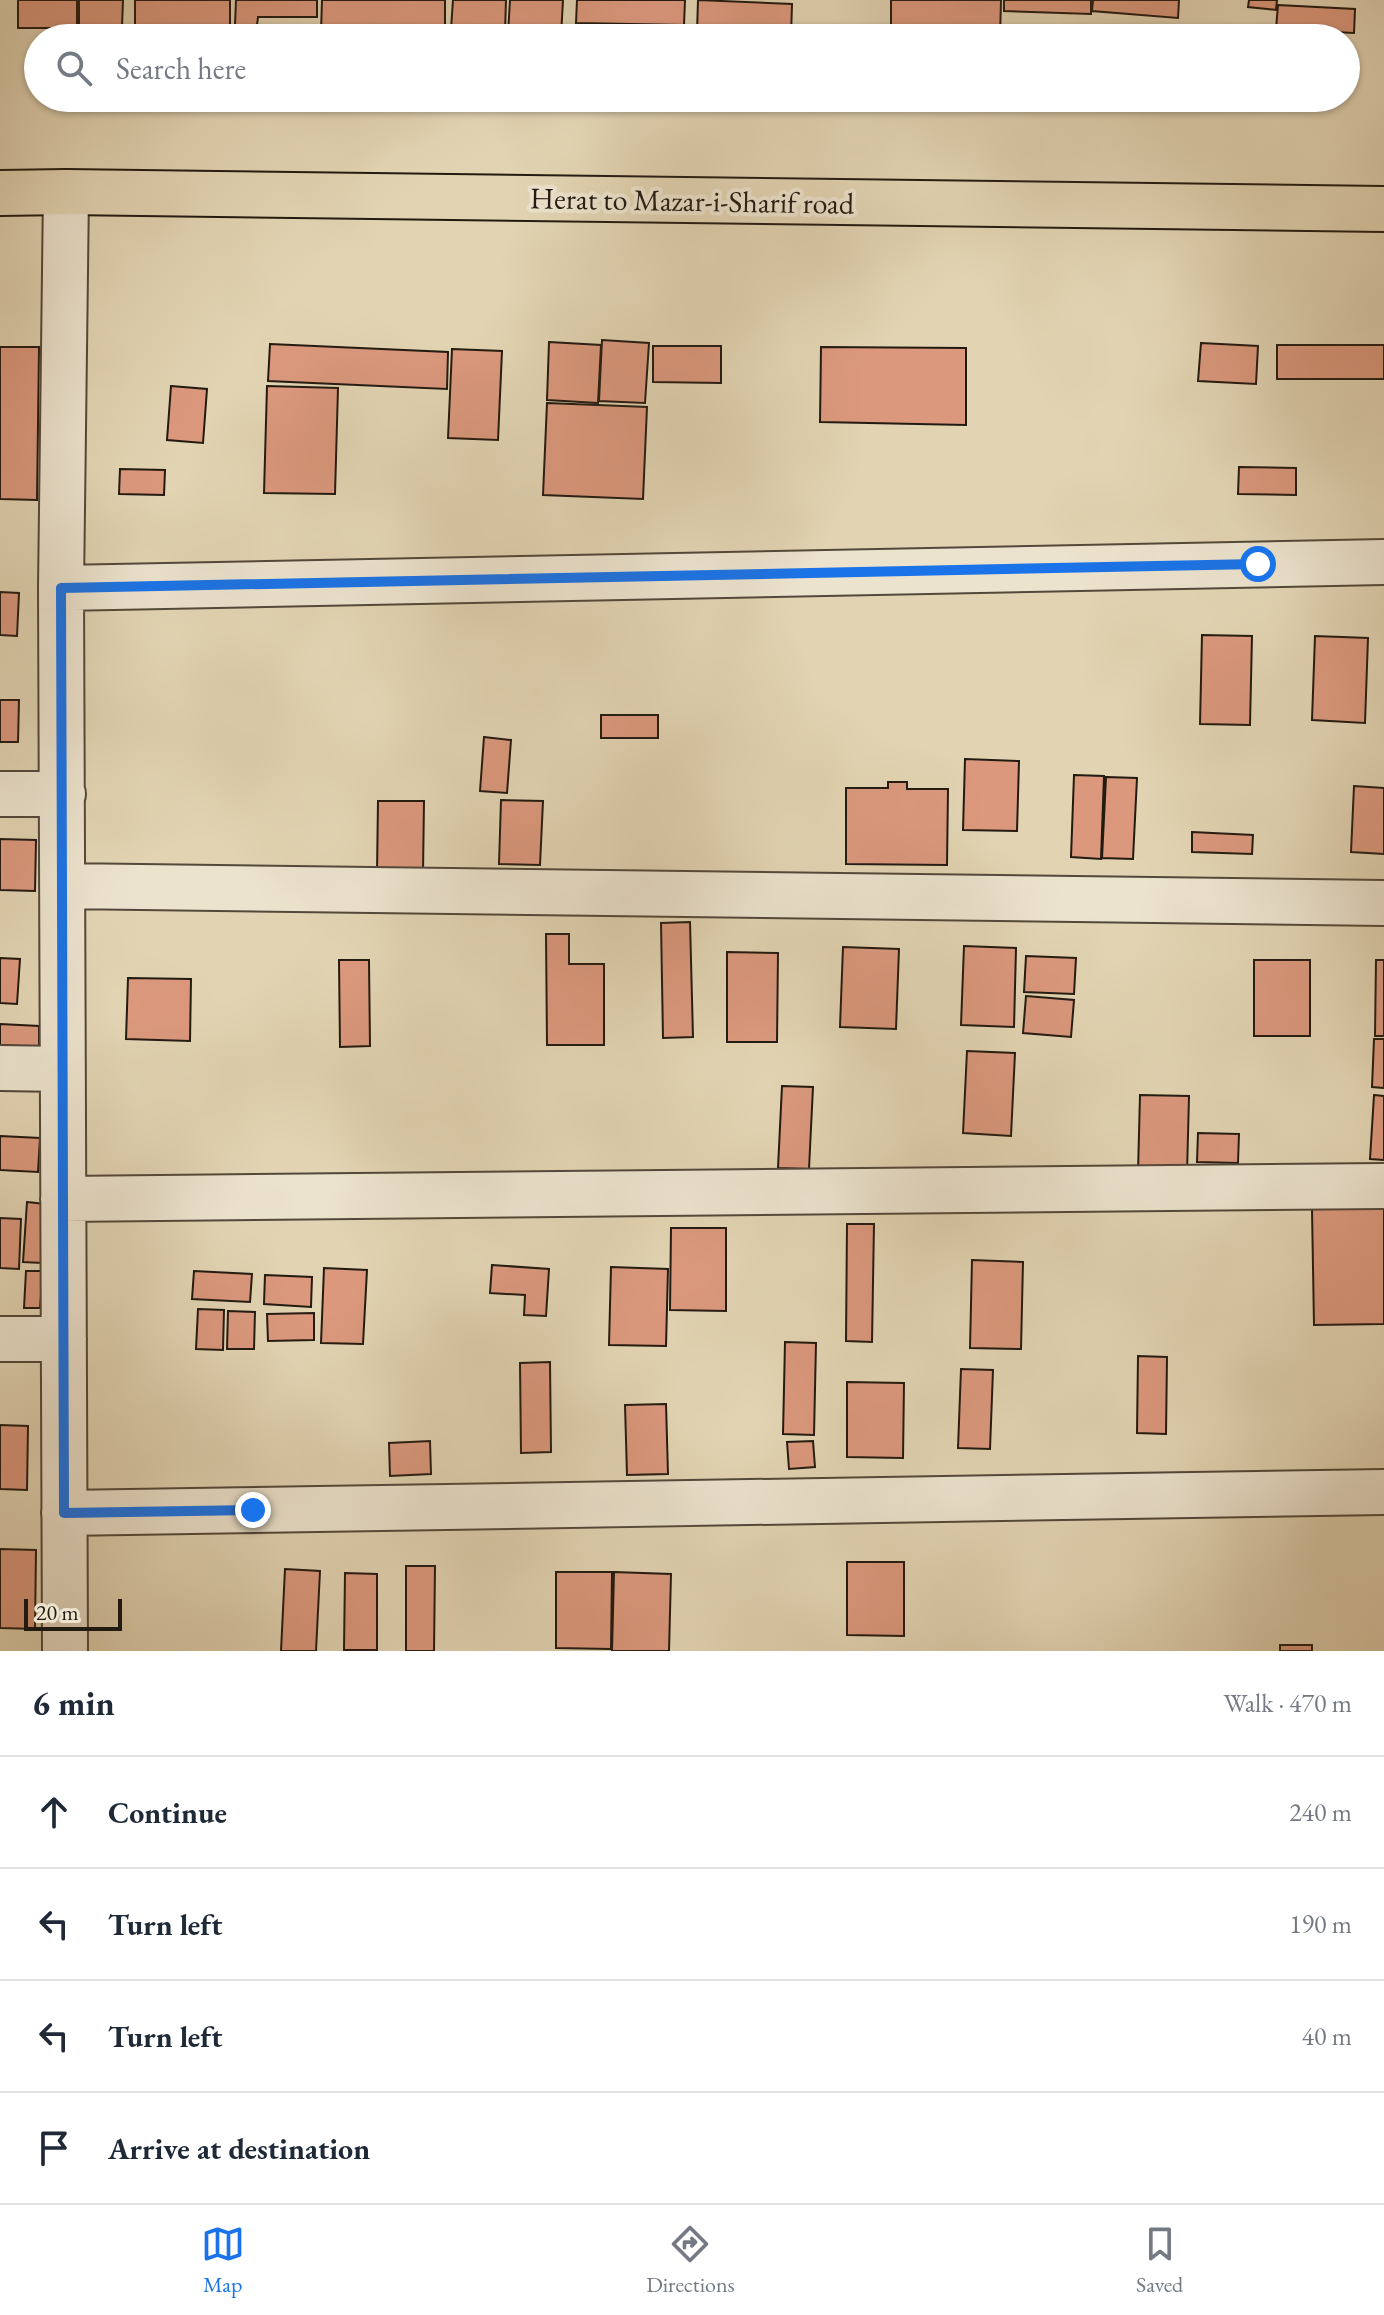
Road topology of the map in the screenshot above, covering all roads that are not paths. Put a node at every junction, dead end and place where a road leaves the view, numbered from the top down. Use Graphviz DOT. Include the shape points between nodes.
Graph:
graph roads {
  1 [pos="66,192"];
  2 [pos="0,193"];
  3 [pos="1384,209"];
  4 [pos="1384,562"];
  5 [pos="61,588"];
  6 [pos="0,794"];
  7 [pos="63,794"];
  8 [pos="64,886"];
  9 [pos="1384,903"];
  10 [pos="0,1068"];
  11 [pos="62,1069"];
  12 [pos="1384,1186"];
  13 [pos="63,1199"];
  14 [pos="0,1339"];
  15 [pos="64,1339"];
  16 [pos="1384,1492"];
  17 [pos="64,1513"];
  18 [pos="65,1651"];
  1 -- 2 [label="highway, Herat to Mazar-i-Sharif road"];
  1 -- 3 [label="highway, Herat to Mazar-i-Sharif road"];
  1 -- 5 [label="street"];
  4 -- 5 [label="street"];
  5 -- 7 [label="street"];
  6 -- 7 [label="street"];
  7 -- 8 [label="street"];
  8 -- 9 [label="street"];
  8 -- 11 [label="street"];
  10 -- 11 [label="street"];
  11 -- 13 [label="street"];
  12 -- 13 [label="street"];
  13 -- 15 [label="street"];
  14 -- 15 [label="street"];
  15 -- 17 [label="street"];
  16 -- 17 [label="street"];
  17 -- 18 [label="street"];
}
